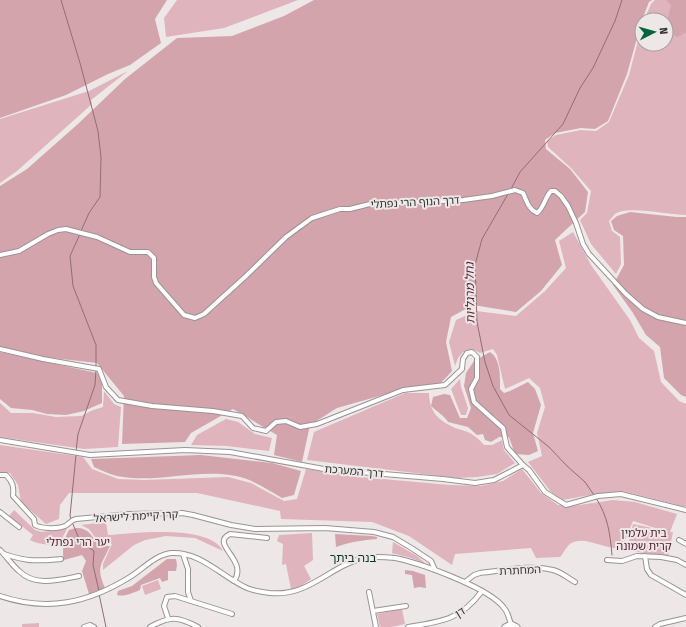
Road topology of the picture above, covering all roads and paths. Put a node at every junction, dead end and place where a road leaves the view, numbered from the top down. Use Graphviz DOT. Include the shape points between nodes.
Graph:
graph roads {
  1 [pos="0,255"];
  2 [pos="686,323"];
  3 [pos="0,349"];
  4 [pos="0,440"];
  5 [pos="523,464"];
  6 [pos="0,475"];
  7 [pos="686,510"];
  8 [pos="0,512"];
  9 [pos="19,527"];
  10 [pos="267,538"];
  11 [pos="679,540"];
  12 [pos="686,544"];
  13 [pos="2,552"];
  14 [pos="183,554"];
  15 [pos="645,556"];
  16 [pos="62,558"];
  17 [pos="607,560"];
  18 [pos="686,565"];
  19 [pos="434,570"];
  20 [pos="79,576"];
  21 [pos="234,581"];
  22 [pos="465,582"];
  23 [pos="575,582"];
  24 [pos="482,591"];
  25 [pos="369,592"];
  26 [pos="686,595"];
  27 [pos="0,596"];
  28 [pos="191,601"];
  29 [pos="406,606"];
  30 [pos="373,611"];
  31 [pos="232,614"];
  32 [pos="168,618"];
  33 [pos="686,618"];
  34 [pos="663,623"];
  35 [pos="512,626"];
  36 [pos="84,627"];
  37 [pos="94,627"];
  38 [pos="150,627"];
  39 [pos="198,627"];
  40 [pos="376,627"];
  41 [pos="408,627"];
  42 [pos="522,627"];
  43 [pos="655,627"];
  44 [pos="659,627"];
  1 -- 2 [label="street, דרך הנוף הרי נפתלי" via="19,251 58,230 97,237 130,252 148,252 154,258 156,283 184,315 194,318 204,314 286,237 307,220 320,215 370,204 462,200 515,190 523,192 528,206 537,213 550,191 555,191 568,206 589,254 626,294 643,309 658,317"];
  3 -- 5 [label="street" via="98,369 106,387 118,400 242,416 253,428 266,431 276,422 286,421 300,427 317,424 403,390 445,385 462,369 462,359 467,353 472,352 477,357 477,378 471,389 474,402 503,428 507,447"];
  4 -- 5 [label="street, דרך המערכת" via="90,455 185,450 230,452 324,469 474,483 494,480"];
  5 -- 7 [label="street" via="545,492 566,505 598,496 621,494"];
  6 -- 19 [label="street, קרן קיימת לישראל" via="6,475 10,480 13,496 34,518 35,525 39,528 65,526 72,520 129,514 182,513 255,530 325,528 374,532 393,537 413,548 431,561"];
  8 -- 9 [label="street"];
  10 -- 21 [label="street" via="230,534 227,536 224,545 237,567 237,577"];
  11 -- 12 [label="street"];
  13 -- 16 [label="street" via="23,560"];
  13 -- 20 [label="street" via="20,573 28,578 52,581"];
  14 -- 21 [label="street" via="204,562"];
  14 -- 27 [label="street" via="170,553 160,556 109,589 76,601 38,604"];
  14 -- 28 [label="street" via="188,569"];
  15 -- 17 [label="street" via="622,561"];
  15 -- 18 [label="street" via="670,558"];
  15 -- 26 [label="street" via="647,569 651,575"];
  19 -- 21 [label="street" via="396,558 375,557 348,563 295,591 275,594 254,591"];
  19 -- 22 [label="street"];
  22 -- 23 [label="street, המחתרת" via="480,573 534,568 559,572"];
  22 -- 24 [label="street"];
  24 -- 35 [label="street" via="500,603 508,613"];
  24 -- 41 [label="street, דן" via="457,614 435,623"];
  25 -- 30 [label="street"];
  28 -- 31 [label="street"];
  28 -- 32 [label="street" via="174,596 167,597 164,606"];
  29 -- 30 [label="street"];
  30 -- 40 [label="street"];
  32 -- 38 [label="street"];
  32 -- 39 [label="street" via="187,621"];
  33 -- 34 [label="street"];
  34 -- 43 [label="street"];
  34 -- 44 [label="street"];
  35 -- 42 [label="street"];
  36 -- 37 [label="street"];
}
